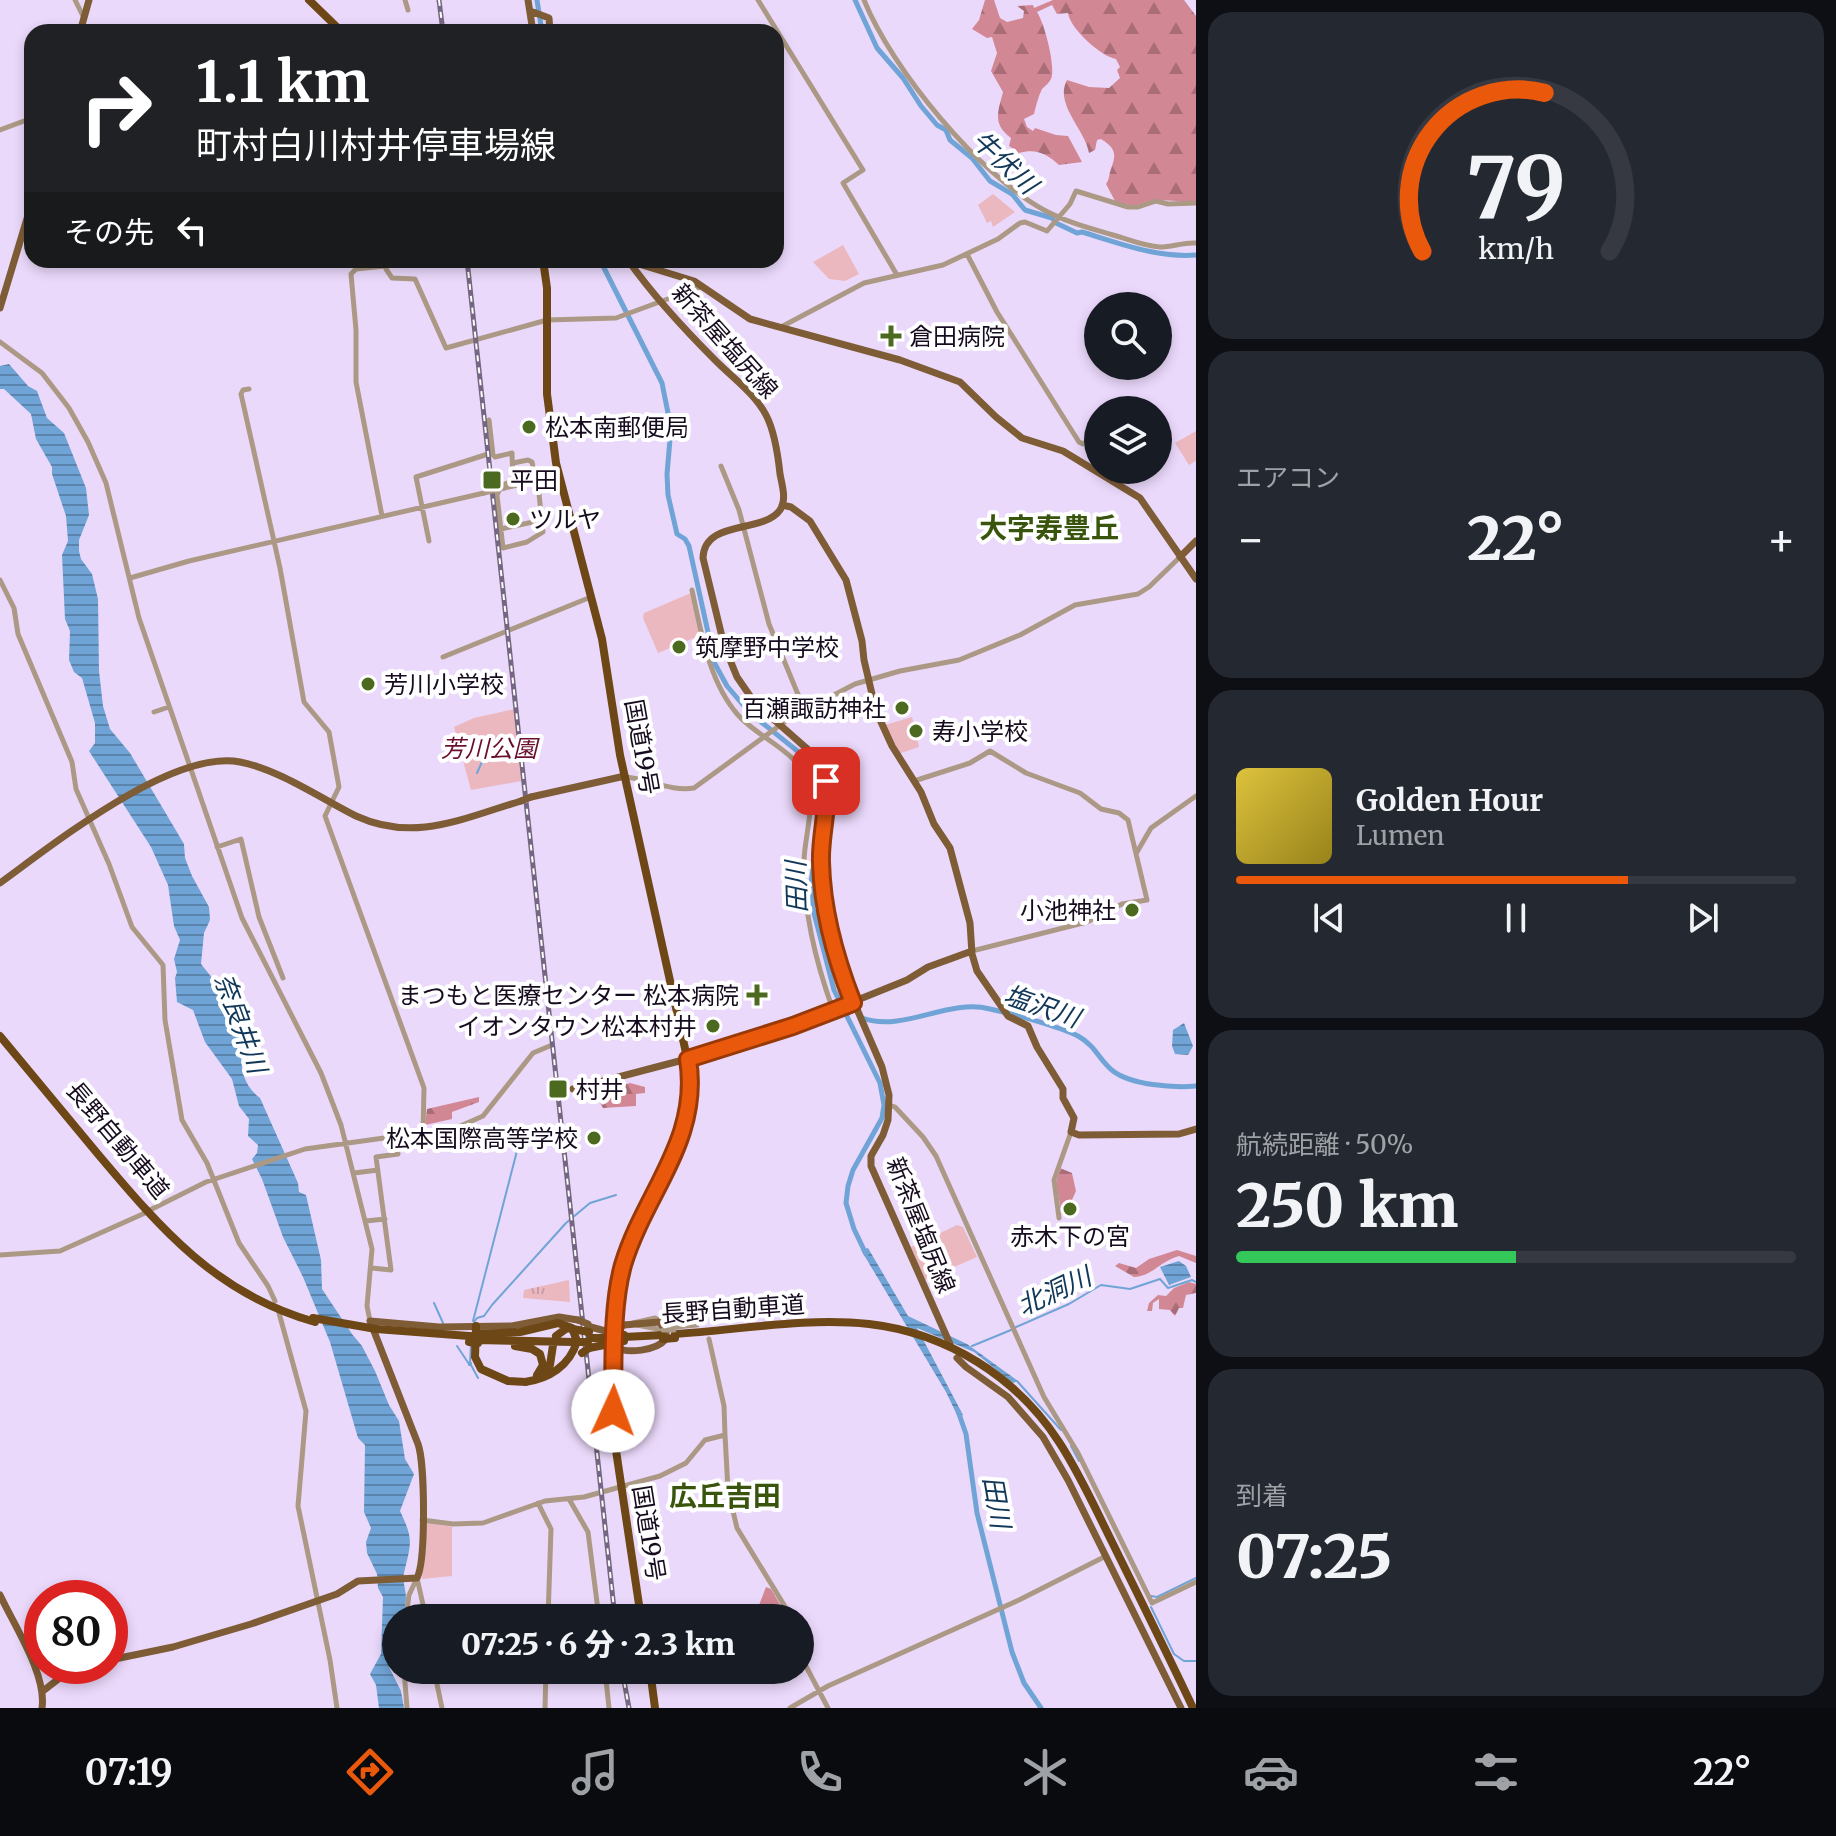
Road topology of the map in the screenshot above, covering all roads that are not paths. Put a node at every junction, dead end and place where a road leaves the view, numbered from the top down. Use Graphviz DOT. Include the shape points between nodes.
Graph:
graph roads {
  1 [pos="75,0"];
  2 [pos="89,0"];
  3 [pos="309,0"];
  4 [pos="405,0"];
  5 [pos="530,0"];
  6 [pos="758,0"];
  7 [pos="864,0"];
  8 [pos="408,10"];
  9 [pos="534,12"];
  10 [pos="84,18"];
  11 [pos="82,24"];
  12 [pos="334,24"];
  13 [pos="533,24"];
  14 [pos="534,24"];
  15 [pos="548,24"];
  16 [pos="773,24"];
  17 [pos="784,42"];
  18 [pos="24,121"];
  19 [pos="0,130"];
  20 [pos="1196,203"];
  21 [pos="1059,218"];
  22 [pos="24,228"];
  23 [pos="1196,243"];
  24 [pos="967,254"];
  25 [pos="361,268"];
  26 [pos="388,268"];
  27 [pos="546,268"];
  28 [pos="634,268"];
  29 [pos="654,268"];
  30 [pos="897,275"];
  31 [pos="703,286"];
  32 [pos="662,302"];
  33 [pos="0,308"];
  34 [pos="547,320"];
  35 [pos="780,328"];
  36 [pos="0,342"];
  37 [pos="249,389"];
  38 [pos="489,420"];
  39 [pos="1084,443"];
  40 [pos="485,455"];
  41 [pos="513,463"];
  42 [pos="721,466"];
  43 [pos="558,476"];
  44 [pos="536,481"];
  45 [pos="782,505"];
  46 [pos="421,507"];
  47 [pos="382,516"];
  48 [pos="542,520"];
  49 [pos="743,526"];
  50 [pos="501,529"];
  51 [pos="429,541"];
  52 [pos="1196,541"];
  53 [pos="275,542"];
  54 [pos="1180,557"];
  55 [pos="130,578"];
  56 [pos="1196,579"];
  57 [pos="0,580"];
  58 [pos="692,590"];
  59 [pos="592,597"];
  60 [pos="443,657"];
  61 [pos="868,679"];
  62 [pos="169,707"];
  63 [pos="804,709"];
  64 [pos="154,712"];
  65 [pos="779,727"];
  66 [pos="765,737"];
  67 [pos="189,766"];
  68 [pos="625,776"];
  69 [pos="914,781"];
  70 [pos="1196,796"];
  71 [pos="331,803"];
  72 [pos="87,819"];
  73 [pos="217,847"];
  74 [pos="1137,852"];
  75 [pos="0,883"];
  76 [pos="972,951"];
  77 [pos="283,978"];
  78 [pos="852,1003"];
  79 [pos="834,1010"];
  80 [pos="0,1033"];
  81 [pos="552,1045"];
  82 [pos="688,1059"];
  83 [pos="573,1089"];
  84 [pos="889,1105"];
  85 [pos="1196,1129"];
  86 [pos="1071,1132"];
  87 [pos="423,1133"];
  88 [pos="396,1137"];
  89 [pos="346,1143"];
  90 [pos="378,1170"];
  91 [pos="354,1173"];
  92 [pos="214,1179"];
  93 [pos="152,1209"];
  94 [pos="145,1213"];
  95 [pos="642,1218"];
  96 [pos="1059,1218"];
  97 [pos="385,1219"];
  98 [pos="366,1221"];
  99 [pos="0,1255"];
  100 [pos="372,1268"];
  101 [pos="275,1301"];
  102 [pos="279,1313"];
  103 [pos="370,1321"];
  104 [pos="707,1328"];
  105 [pos="377,1331"];
  106 [pos="675,1332"];
  107 [pos="587,1337"];
  108 [pos="618,1337"];
  109 [pos="474,1338"];
  110 [pos="709,1339"];
  111 [pos="948,1339"];
  112 [pos="643,1349"];
  113 [pos="957,1358"];
  114 [pos="527,1380"];
  115 [pos="614,1384"];
  116 [pos="725,1435"];
  117 [pos="623,1484"];
  118 [pos="569,1499"];
  119 [pos="538,1503"];
  120 [pos="421,1520"];
  121 [pos="1106,1556"];
  122 [pos="413,1578"];
  123 [pos="1196,1582"];
  124 [pos="0,1595"];
  125 [pos="316,1602"];
  126 [pos="408,1604"];
  127 [pos="421,1604"];
  128 [pos="548,1604"];
  129 [pos="597,1604"];
  130 [pos="641,1604"];
  131 [pos="783,1604"];
  132 [pos="128,1656"];
  133 [pos="814,1680"];
  134 [pos="52,1684"];
  135 [pos="405,1684"];
  136 [pos="437,1684"];
  137 [pos="546,1684"];
  138 [pos="606,1684"];
  139 [pos="649,1684"];
  140 [pos="820,1690"];
  141 [pos="43,1691"];
  142 [pos="42,1708"];
  143 [pos="337,1708"];
  144 [pos="407,1708"];
  145 [pos="442,1708"];
  146 [pos="545,1708"];
  147 [pos="609,1708"];
  148 [pos="652,1708"];
  149 [pos="790,1708"];
  150 [pos="828,1708"];
  151 [pos="1181,1708"];
  152 [pos="1191,1708"];
  1 -- 10 [label="street"];
  2 -- 10 [label="main road"];
  3 -- 12 [label="highway"];
  4 -- 8 [label="street"];
  5 -- 9 [label="main road"];
  5 -- 13 [label="main road"];
  6 -- 16 [label="street"];
  7 -- 21 [label="street" via="886,44 943,121 1018,193"];
  9 -- 14 [label="main road"];
  9 -- 15 [label="main road"];
  10 -- 11 [label="main road"];
  17 -- 30 [label="street" via="863,170 843,183"];
  18 -- 19 [label="street"];
  20 -- 21 [label="street" via="1156,201 1128,207 1076,191"];
  21 -- 23 [label="street" via="1149,245"];
  21 -- 24 [label="street" via="1046,231 1020,223"];
  22 -- 33 [label="main road"];
  24 -- 30 [label="street" via="935,268"];
  24 -- 39 [label="street" via="997,312"];
  25 -- 47 [label="street" via="351,274 356,382"];
  26 -- 34 [label="street" via="394,279 415,279 446,348"];
  27 -- 34 [label="highway, 国道19号"];
  28 -- 32 [label="main road, 新茶屋塩尻線"];
  29 -- 31 [label="main road"];
  30 -- 35 [label="street" via="857,285"];
  31 -- 32 [label="street"];
  31 -- 35 [label="main road" via="750,319"];
  32 -- 34 [label="street" via="602,320"];
  32 -- 45 [label="main road, 新茶屋塩尻線" via="764,412 778,457"];
  34 -- 43 [label="highway, 国道19号" via="548,404"];
  35 -- 54 [label="main road" via="960,382 1022,438 1063,451 1140,498"];
  36 -- 55 [label="street" via="42,373 76,418 106,483"];
  37 -- 53 [label="street" via="241,394"];
  38 -- 41 [label="street" via="493,455 512,453"];
  40 -- 46 [label="street" via="416,477"];
  41 -- 44 [label="street" via="530,460"];
  41 -- 50 [label="street" via="513,481 502,485 497,495"];
  42 -- 49 [label="street"];
  43 -- 44 [label="street"];
  43 -- 59 [label="highway, 国道19号"];
  44 -- 46 [label="street, bridge"];
  44 -- 48 [label="street"];
  45 -- 49 [label="main road, 新茶屋塩尻線" via="774,515"];
  45 -- 61 [label="main road" via="810,521 846,580"];
  46 -- 47 [label="street"];
  46 -- 51 [label="street"];
  47 -- 53 [label="street"];
  48 -- 50 [label="street"];
  48 -- 50 [label="street" via="542,533 506,549"];
  49 -- 63 [label="street" via="768,622"];
  49 -- 65 [label="main road, 新茶屋塩尻線" via="710,539 703,558 733,668 751,698"];
  52 -- 54 [label="main road"];
  53 -- 55 [label="street"];
  53 -- 71 [label="street" via="304,702 329,732 339,784"];
  54 -- 56 [label="main road"];
  54 -- 61 [label="street" via="1138,594 1075,605 959,660"];
  55 -- 62 [label="street"];
  57 -- 72 [label="street" via="72,762"];
  58 -- 66 [label="street" via="720,687 736,713"];
  59 -- 60 [label="street"];
  59 -- 68 [label="highway, 国道19号"];
  61 -- 63 [label="street"];
  61 -- 69 [label="main road" via="888,738"];
  62 -- 64 [label="street"];
  62 -- 67 [label="street"];
  63 -- 65 [label="street"];
  65 -- 66 [label="street"];
  65 -- 78 [label="main road, 新茶屋塩尻線" via="813,754 826,781 823,886"];
  66 -- 68 [label="street" via="694,788"];
  66 -- 79 [label="street" via="797,763 809,785 806,898"];
  67 -- 71 [label="main road" via="247,763"];
  67 -- 72 [label="main road"];
  67 -- 73 [label="street"];
  68 -- 71 [label="main road, bridge" via="405,830 372,824"];
  68 -- 82 [label="highway, 国道19号"];
  69 -- 74 [label="street" via="990,751 1026,773 1123,815"];
  69 -- 76 [label="main road" via="950,848"];
  70 -- 74 [label="street" via="1151,828"];
  71 -- 87 [label="street" via="325,816 424,1088"];
  72 -- 75 [label="main road"];
  72 -- 92 [label="street" via="132,927 162,961 165,1020 182,1120"];
  73 -- 77 [label="street" via="241,839 259,917"];
  73 -- 89 [label="street" via="245,926 321,1073"];
  74 -- 76 [label="street" via="1147,900 1122,904 1087,922"];
  76 -- 78 [label="main road"];
  76 -- 86 [label="main road" via="982,981 1006,1013 1028,1026 1062,1086 1074,1118"];
  78 -- 79 [label="main road"];
  78 -- 84 [label="main road, 新茶屋塩尻線" via="882,1067"];
  79 -- 82 [label="main road"];
  80 -- 105 [label="highway, 長野自動車道, bridge" via="179,1246 235,1288 280,1310"];
  81 -- 87 [label="street" via="533,1053 478,1121"];
  82 -- 83 [label="main road"];
  82 -- 95 [label="highway, 国道19号" via="685,1126"];
  84 -- 111 [label="main road, 新茶屋塩尻線" via="871,1166"];
  84 -- 123 [label="street" via="936,1156 1044,1397 1078,1453 1152,1603"];
  85 -- 86 [label="main road" via="1173,1134"];
  86 -- 96 [label="street" via="1054,1180"];
  87 -- 88 [label="street"];
  88 -- 89 [label="street"];
  88 -- 90 [label="street" via="398,1154 376,1157"];
  89 -- 91 [label="street"];
  89 -- 92 [label="street" via="305,1149"];
  90 -- 91 [label="street"];
  90 -- 97 [label="street"];
  91 -- 98 [label="street"];
  92 -- 93 [label="street"];
  92 -- 101 [label="street" via="239,1243"];
  94 -- 99 [label="street" via="60,1251"];
  95 -- 108 [label="highway, 国道19号" via="626,1266"];
  95 -- 108 [label="highway, 国道19号" via="621,1274"];
  97 -- 98 [label="street"];
  97 -- 100 [label="street" via="391,1270"];
  98 -- 100 [label="street"];
  100 -- 103 [label="street"];
  102 -- 125 [label="street" via="306,1411 298,1506"];
  103 -- 109 [label="main road"];
  103 -- 120 [label="main road" via="421,1451"];
  104 -- 106 [label="street" via="705,1324"];
  105 -- 109 [label="highway, 長野自動車道"];
  105 -- 109 [label="highway, 長野自動車道"];
  106 -- 108 [label="highway, 長野自動車道, bridge"];
  106 -- 108 [label="street" via="665,1321 649,1318"];
  106 -- 152 [label="highway, 長野自動車道" via="857,1323 927,1339 996,1378 1046,1429 1072,1471"];
  107 -- 108 [label="highway"];
  107 -- 108 [label="highway"];
  107 -- 109 [label="highway, 長野自動車道, bridge"];
  107 -- 109 [label="main road, bridge" via="576,1320 555,1318"];
  107 -- 114 [label="highway" via="556,1375"];
  107 -- 114 [label="highway, bridge" via="567,1328 555,1340 548,1369"];
  107 -- 115 [label="main road" via="610,1333"];
  108 -- 112 [label="main road"];
  108 -- 112 [label="main road" via="623,1349"];
  108 -- 112 [label="main road" via="655,1321 665,1328 664,1343"];
  108 -- 115 [label="highway, 国道19号"];
  108 -- 117 [label="highway, 国道19号"];
  109 -- 114 [label="highway" via="483,1366"];
  109 -- 114 [label="highway" via="537,1351 542,1367"];
  109 -- 114 [label="highway" via="555,1323 572,1328 577,1341 567,1360 549,1375"];
  110 -- 116 [label="street"];
  113 -- 121 [label="main road" via="1033,1423"];
  115 -- 117 [label="highway, 国道19号" via="614,1437"];
  116 -- 117 [label="street" via="705,1440 686,1463 667,1473"];
  116 -- 131 [label="street" via="728,1490 737,1528"];
  117 -- 118 [label="street"];
  117 -- 130 [label="highway, 国道19号"];
  118 -- 119 [label="street"];
  118 -- 129 [label="street" via="588,1532"];
  119 -- 120 [label="street" via="483,1523"];
  119 -- 128 [label="street" via="551,1529"];
  120 -- 122 [label="main road" via="422,1562"];
  121 -- 140 [label="street"];
  121 -- 151 [label="main road"];
  122 -- 125 [label="main road" via="358,1581"];
  122 -- 126 [label="street"];
  122 -- 127 [label="street"];
  124 -- 141 [label="main road"];
  125 -- 132 [label="main road"];
  125 -- 143 [label="street"];
  133 -- 140 [label="street"];
  134 -- 141 [label="main road"];
  135 -- 144 [label="street"];
  136 -- 145 [label="street"];
  137 -- 146 [label="street"];
  138 -- 147 [label="street"];
  139 -- 148 [label="highway"];
  140 -- 149 [label="street"];
  140 -- 150 [label="street"];
  141 -- 142 [label="main road"];
}
